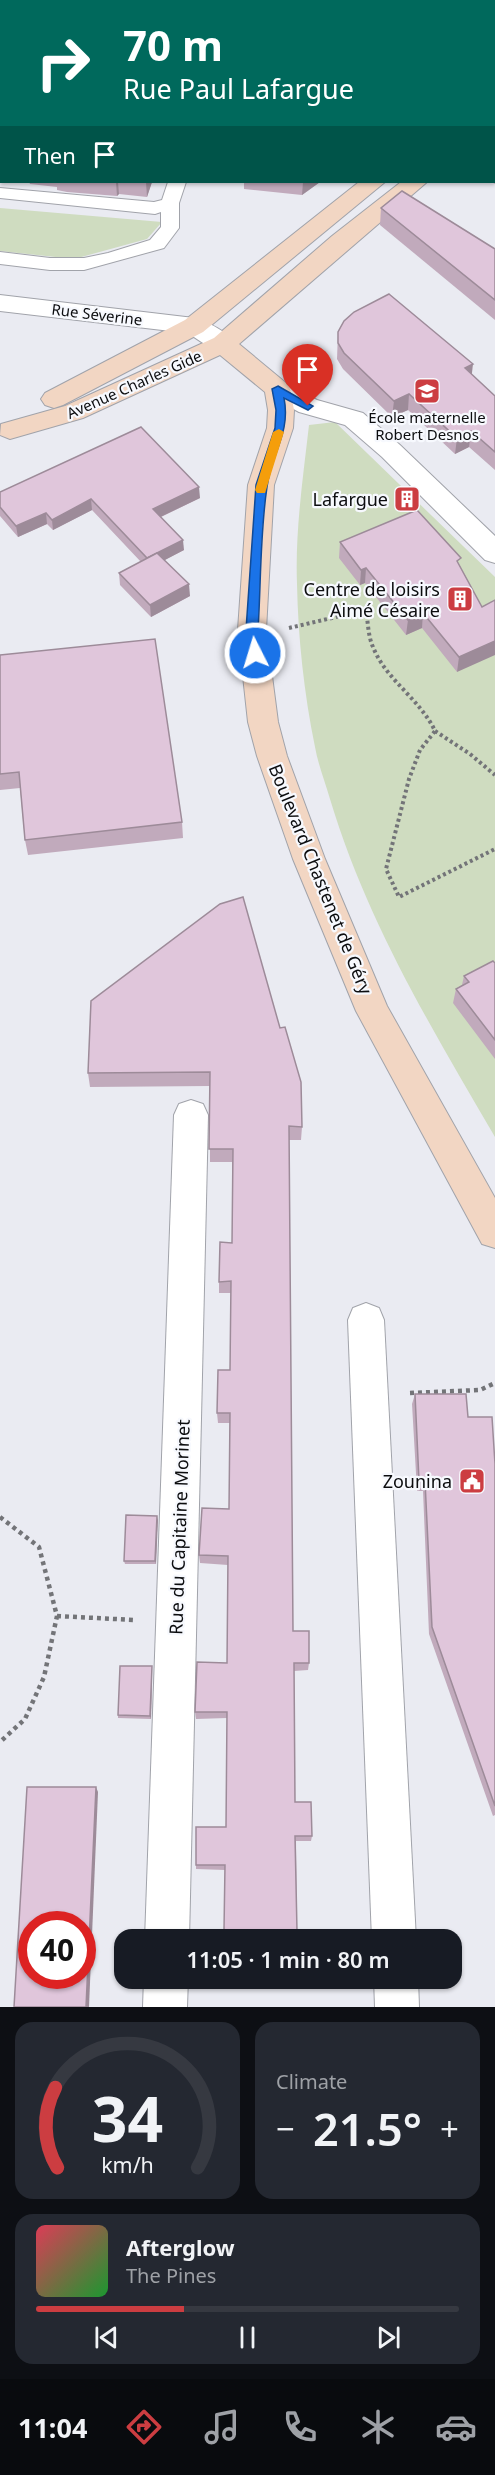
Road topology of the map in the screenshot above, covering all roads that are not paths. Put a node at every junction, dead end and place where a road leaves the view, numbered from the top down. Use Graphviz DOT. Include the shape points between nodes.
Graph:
graph roads {
  1 [pos="177,183"];
  2 [pos="372,183"];
  3 [pos="414,183"];
  4 [pos="0,193"];
  5 [pos="170,203"];
  6 [pos="0,258"];
  7 [pos="0,303"];
  8 [pos="194,326"];
  9 [pos="223,344"];
  10 [pos="278,389"];
  11 [pos="5,432"];
  12 [pos="495,554"];
  13 [pos="190,1115"];
  14 [pos="495,1232"];
  15 [pos="366,1320"];
  16 [pos="167,1929"];
  17 [pos="393,1929"];
  18 [pos="166,1989"];
  19 [pos="396,1989"];
  20 [pos="165,2007"];
  21 [pos="397,2007"];
  1 -- 5 [label="lane"];
  2 -- 8 [label="main road, Avenue Charles Gide"];
  3 -- 9 [label="main road, Avenue Charles Gide"];
  4 -- 5 [label="lane" via="155,208"];
  5 -- 6 [label="lane" via="170,228 157,244 84,264"];
  7 -- 8 [label="street, Rue Séverine"];
  8 -- 9 [label="street"];
  8 -- 11 [label="main road, Avenue Charles Gide" via="60,395"];
  9 -- 10 [label="main road"];
  9 -- 11 [label="main road, Avenue Charles Gide" via="74,412"];
  10 -- 12 [label="street" via="308,406 354,419"];
  10 -- 14 [label="main road, Boulevard Chastenet de Géry" via="280,428 261,485 252,630 263,722 309,859 373,1011"];
  13 -- 16 [label="street, Rue du Capitaine Morinet"];
  15 -- 17 [label="street"];
  18 -- 20 [label="street"];
  19 -- 21 [label="street"];
}
